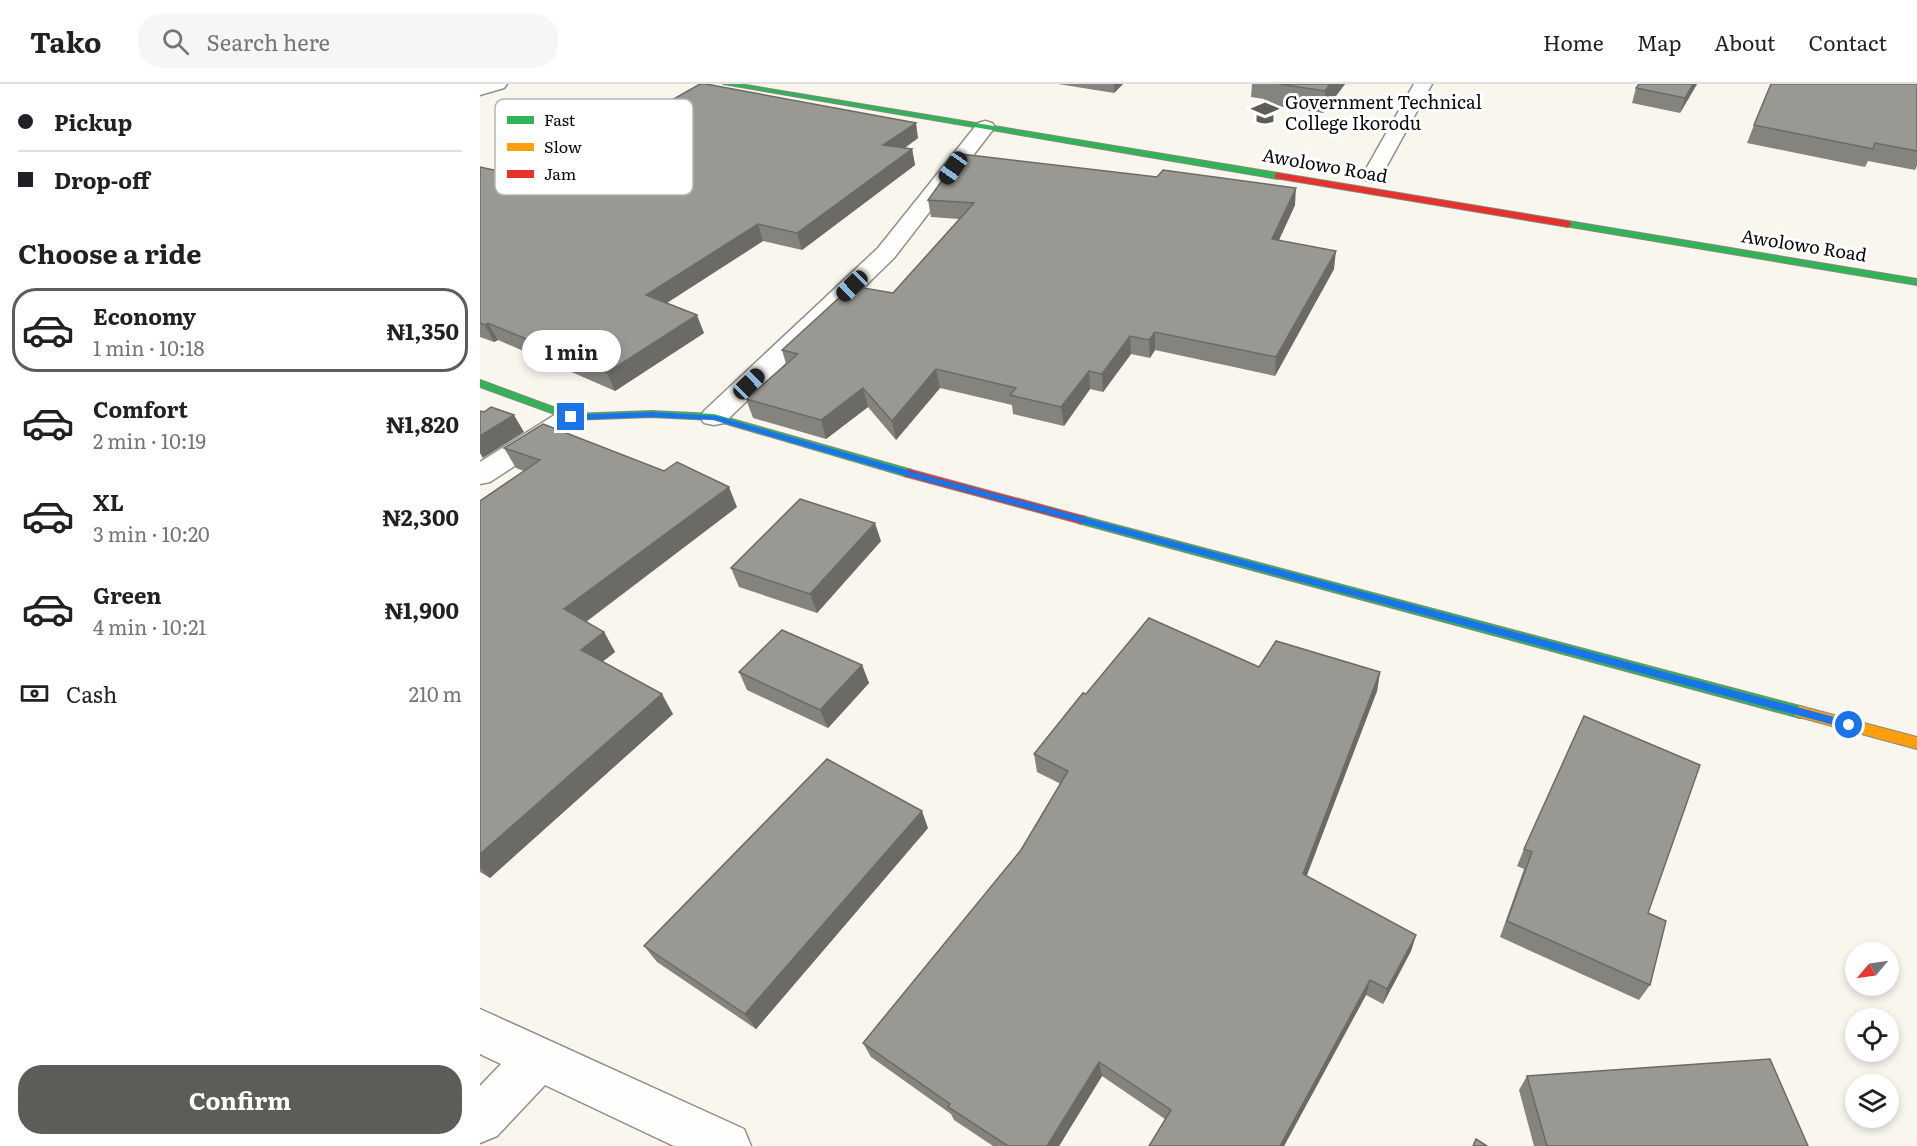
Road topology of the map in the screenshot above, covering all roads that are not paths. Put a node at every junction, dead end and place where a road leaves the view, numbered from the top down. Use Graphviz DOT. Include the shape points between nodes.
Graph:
graph roads {
  1 [pos="498,84"];
  2 [pos="727,84"];
  3 [pos="1424,84"];
  4 [pos="480,90"];
  5 [pos="848,90"];
  6 [pos="985,127"];
  7 [pos="1095,131"];
  8 [pos="1373,176"];
  9 [pos="1917,282"];
  10 [pos="480,383"];
  11 [pos="571,417"];
  12 [pos="714,417"];
  13 [pos="480,475"];
  14 [pos="1917,743"];
  15 [pos="480,1031"];
  16 [pos="538,1059"];
  17 [pos="480,1119"];
  18 [pos="727,1146"];
  1 -- 4 [label="street"];
  2 -- 6 [label="main road, Awolowo Road"];
  3 -- 8 [label="street"];
  5 -- 7 [label="main road"];
  6 -- 9 [label="main road, Awolowo Road"];
  6 -- 12 [label="street" via="886,253"];
  10 -- 11 [label="main road"];
  11 -- 12 [label="main road"];
  11 -- 13 [label="street"];
  12 -- 14 [label="main road" via="914,476"];
  15 -- 16 [label="street"];
  16 -- 17 [label="street"];
  16 -- 18 [label="street"];
}
